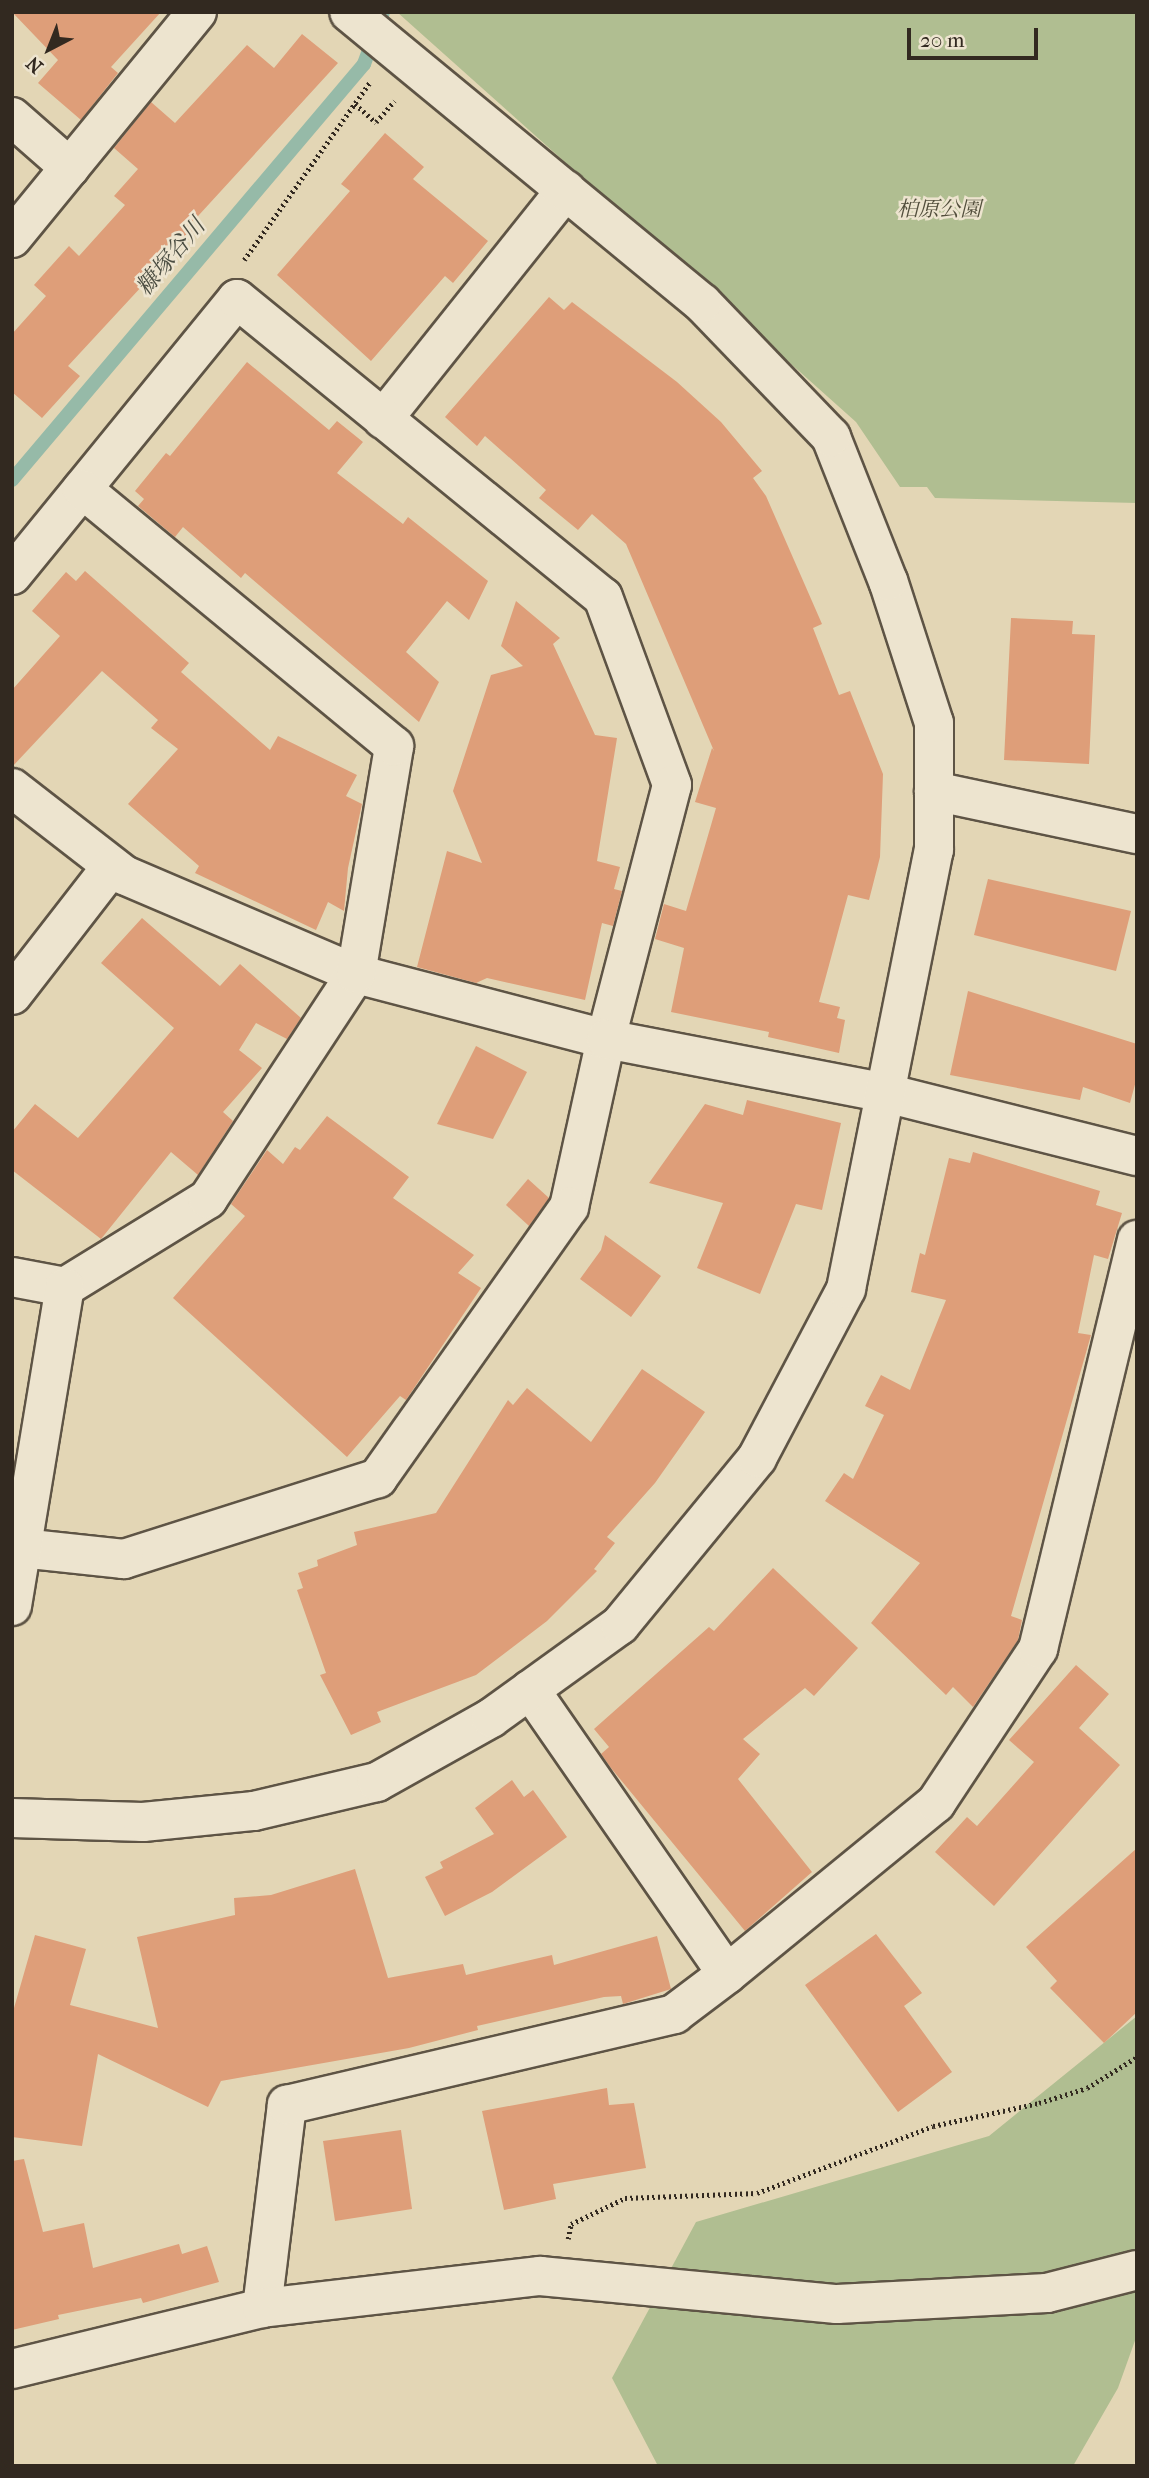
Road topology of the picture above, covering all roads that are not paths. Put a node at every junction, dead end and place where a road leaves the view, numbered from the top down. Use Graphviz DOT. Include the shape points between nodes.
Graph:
graph roads {
  1 [pos="198,12"];
  2 [pos="349,12"];
  3 [pos="12,117"];
  4 [pos="70,168"];
  5 [pos="566,190"];
  6 [pos="12,237"];
  7 [pos="383,419"];
  8 [pos="82,489"];
  9 [pos="12,575"];
  10 [pos="12,788"];
  11 [pos="934,791"];
  12 [pos="1137,834"];
  13 [pos="112,866"];
  14 [pos="356,974"];
  15 [pos="12,995"];
  16 [pos="606,1039"];
  17 [pos="886,1093"];
  18 [pos="1137,1156"];
  19 [pos="1137,1240"];
  20 [pos="12,1277"];
  21 [pos="65,1287"];
  22 [pos="17,1548"];
  23 [pos="12,1606"];
  24 [pos="530,1690"];
  25 [pos="12,1818"];
  26 [pos="727,1974"];
  27 [pos="1137,2270"];
  28 [pos="262,2308"];
  29 [pos="12,2369"];
  1 -- 4 [label="street"];
  2 -- 5 [label="street"];
  3 -- 4 [label="street"];
  4 -- 6 [label="street"];
  5 -- 7 [label="street"];
  5 -- 11 [label="street" via="702,303 831,437 888,581 934,723"];
  7 -- 8 [label="street" via="237,299"];
  7 -- 16 [label="street" via="603,597 672,785"];
  8 -- 9 [label="street"];
  8 -- 14 [label="street" via="394,746"];
  10 -- 13 [label="street"];
  11 -- 12 [label="street"];
  11 -- 17 [label="street" via="934,850"];
  13 -- 14 [label="street"];
  13 -- 15 [label="street"];
  14 -- 16 [label="street"];
  14 -- 21 [label="street" via="208,1199"];
  16 -- 17 [label="street"];
  16 -- 22 [label="street" via="569,1207 378,1478 124,1559"];
  17 -- 18 [label="street"];
  17 -- 24 [label="street" via="846,1289 757,1458 620,1625"];
  19 -- 26 [label="street" via="1038,1649 936,1803"];
  20 -- 21 [label="street"];
  21 -- 22 [label="street"];
  22 -- 23 [label="street"];
  24 -- 25 [label="street" via="491,1718 377,1782 240,1812 143,1822"];
  24 -- 26 [label="street"];
  26 -- 28 [label="street" via="674,2014 286,2105"];
  27 -- 28 [label="street" via="1047,2293 837,2304 540,2276"];
  28 -- 29 [label="street"];
}
